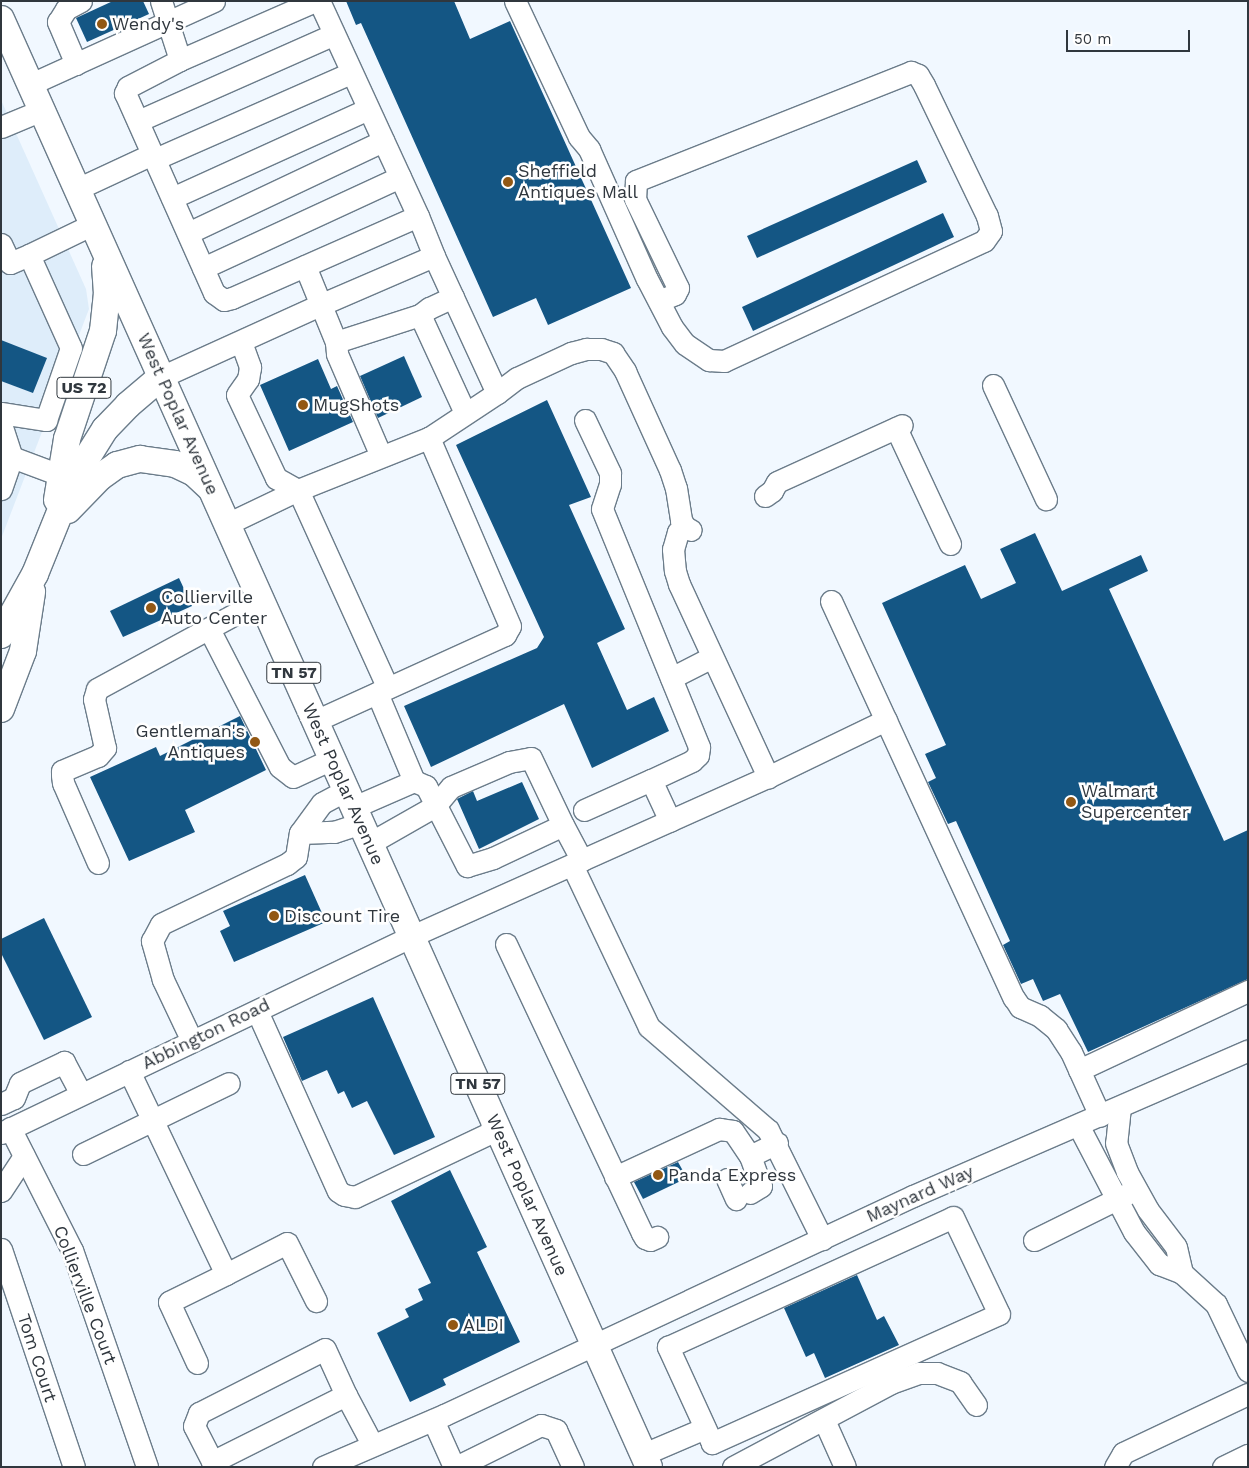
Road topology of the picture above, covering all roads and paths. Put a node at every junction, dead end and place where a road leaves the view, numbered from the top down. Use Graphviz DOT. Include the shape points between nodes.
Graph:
graph roads {
  1 [pos="81,1"];
  2 [pos="161,1"];
  3 [pos="214,1"];
  4 [pos="315,1"];
  5 [pos="319,1"];
  6 [pos="515,1"];
  7 [pos="1,19"];
  8 [pos="168,22"];
  9 [pos="334,34"];
  10 [pos="9,56"];
  11 [pos="180,60"];
  12 [pos="76,64"];
  13 [pos="351,72"];
  14 [pos="31,84"];
  15 [pos="368,109"];
  16 [pos="42,110"];
  17 [pos="138,121"];
  18 [pos="1,127"];
  19 [pos="383,142"];
  20 [pos="154,157"];
  21 [pos="400,177"];
  22 [pos="77,189"];
  23 [pos="172,198"];
  24 [pos="418,216"];
  25 [pos="93,224"];
  26 [pos="188,233"];
  27 [pos="1,244"];
  28 [pos="104,250"];
  29 [pos="29,255"];
  30 [pos="434,256"];
  31 [pos="305,266"];
  32 [pos="203,268"];
  33 [pos="453,297"];
  34 [pos="659,302"];
  35 [pos="320,305"];
  36 [pos="420,316"];
  37 [pos="241,342"];
  38 [pos="336,342"];
  39 [pos="161,377"];
  40 [pos="992,385"];
  41 [pos="497,392"];
  42 [pos="1,412"];
  43 [pos="465,413"];
  44 [pos="585,420"];
  45 [pos="1,424"];
  46 [pos="429,438"];
  47 [pos="7,455"];
  48 [pos="381,456"];
  49 [pos="74,481"];
  50 [pos="1,489"];
  51 [pos="212,490"];
  52 [pos="298,490"];
  53 [pos="765,496"];
  54 [pos="1046,499"];
  55 [pos="227,524"];
  56 [pos="950,544"];
  57 [pos="35,574"];
  58 [pos="261,600"];
  59 [pos="831,601"];
  60 [pos="209,629"];
  61 [pos="1,635"];
  62 [pos="712,657"];
  63 [pos="671,678"];
  64 [pos="382,691"];
  65 [pos="1,709"];
  66 [pos="886,720"];
  67 [pos="315,721"];
  68 [pos="332,758"];
  69 [pos="768,777"];
  70 [pos="650,780"];
  71 [pos="414,781"];
  72 [pos="434,806"];
  73 [pos="584,810"];
  74 [pos="358,816"];
  75 [pos="670,821"];
  76 [pos="563,825"];
  77 [pos="300,833"];
  78 [pos="577,862"];
  79 [pos="98,863"];
  80 [pos="412,936"];
  81 [pos="506,944"];
  82 [pos="1248,991"];
  83 [pos="256,1010"];
  84 [pos="192,1042"];
  85 [pos="1248,1050"];
  86 [pos="1079,1070"];
  87 [pos="129,1071"];
  88 [pos="229,1083"];
  89 [pos="81,1094"];
  90 [pos="1,1104"];
  91 [pos="1120,1107"];
  92 [pos="1100,1116"];
  93 [pos="153,1120"];
  94 [pos="1078,1125"];
  95 [pos="498,1129"];
  96 [pos="6,1130"];
  97 [pos="776,1143"];
  98 [pos="83,1154"];
  99 [pos="24,1156"];
  100 [pos="750,1156"];
  101 [pos="616,1177"];
  102 [pos="727,1179"];
  103 [pos="1137,1189"];
  104 [pos="1,1191"];
  105 [pos="1116,1199"];
  106 [pos="656,1237"];
  107 [pos="822,1239"];
  108 [pos="1034,1240"];
  109 [pos="1,1249"];
  110 [pos="1182,1273"];
  111 [pos="226,1274"];
  112 [pos="316,1301"];
  113 [pos="595,1346"];
  114 [pos="1245,1358"];
  115 [pos="197,1363"];
  116 [pos="1248,1394"];
  117 [pos="346,1395"];
  118 [pos="976,1405"];
  119 [pos="433,1420"];
  120 [pos="824,1420"];
  121 [pos="705,1428"];
  122 [pos="372,1444"];
  123 [pos="1248,1455"];
  124 [pos="647,1461"];
  125 [pos="214,1464"];
  126 [pos="74,1467"];
  127 [pos="147,1467"];
  128 [pos="323,1467"];
  129 [pos="455,1467"];
  130 [pos="573,1467"];
  131 [pos="733,1467"];
  132 [pos="845,1467"];
  133 [pos="1115,1467"];
  134 [pos="1223,1467"];
  1 -- 12 [label="street" via="66,9 58,22"];
  2 -- 8 [label="street"];
  3 -- 8 [label="street"];
  4 -- 11 [label="street"];
  5 -- 9 [label="street"];
  6 -- 34 [label="street" via="579,137 589,149"];
  7 -- 10 [label="main road, West Poplar Avenue / US 72"];
  8 -- 11 [label="street"];
  8 -- 12 [label="street"];
  9 -- 13 [label="street"];
  9 -- 17 [label="street"];
  10 -- 14 [label="main road, West Poplar Avenue / US 72"];
  11 -- 17 [label="street" via="128,87 125,93"];
  12 -- 14 [label="street"];
  13 -- 15 [label="street"];
  13 -- 20 [label="street"];
  14 -- 16 [label="main road, West Poplar Avenue / US 72"];
  15 -- 19 [label="street"];
  15 -- 23 [label="street"];
  16 -- 18 [label="street"];
  16 -- 22 [label="main road, West Poplar Avenue / US 72"];
  17 -- 20 [label="street"];
  19 -- 21 [label="street"];
  19 -- 26 [label="street"];
  20 -- 22 [label="street"];
  20 -- 23 [label="street"];
  21 -- 24 [label="street"];
  21 -- 32 [label="street"];
  22 -- 25 [label="main road, West Poplar Avenue / US 72"];
  23 -- 26 [label="street"];
  24 -- 30 [label="street"];
  24 -- 31 [label="street"];
  25 -- 28 [label="main road, West Poplar Avenue / US 72"];
  25 -- 29 [label="street"];
  26 -- 32 [label="street"];
  27 -- 29 [label="street" via="10,263"];
  28 -- 39 [label="main road, West Poplar Avenue / US 72"];
  28 -- 49 [label="main road, US 72" via="107,294 103,331 67,439"];
  29 -- 42 [label="street" via="71,348 46,420"];
  30 -- 33 [label="street"];
  30 -- 35 [label="street"];
  31 -- 32 [label="street" via="224,300 214,293"];
  31 -- 35 [label="street"];
  33 -- 36 [label="street"];
  33 -- 41 [label="street"];
  34 -- 34 [label="street" via="684,344 709,360 724,361 984,242 991,231 987,216 918,75 911,72 636,181 635,199 678,288 675,294"];
  35 -- 37 [label="street"];
  35 -- 38 [label="street"];
  36 -- 38 [label="street"];
  36 -- 43 [label="street"];
  37 -- 39 [label="street"];
  37 -- 52 [label="street" via="250,367 248,379 237,395 276,478"];
  38 -- 48 [label="street" via="338,354"];
  39 -- 49 [label="main road, US 72" via="105,430"];
  39 -- 51 [label="main road, West Poplar Avenue / TN 57"];
  40 -- 54 [label="street"];
  41 -- 43 [label="street"];
  41 -- 62 [label="street" via="517,378 571,353 601,349 613,354 625,371 676,488 684,528 673,549 674,571"];
  43 -- 46 [label="street"];
  44 -- 63 [label="street" via="610,473 602,509"];
  45 -- 47 [label="street"];
  46 -- 48 [label="street"];
  46 -- 64 [label="street" via="510,626 505,635"];
  47 -- 49 [label="street"];
  47 -- 50 [label="street"];
  48 -- 52 [label="street"];
  49 -- 51 [label="main road" via="117,465 151,459 175,464 194,473"];
  49 -- 57 [label="main road, US 72"];
  51 -- 55 [label="main road, West Poplar Avenue / TN 57"];
  52 -- 55 [label="street"];
  52 -- 64 [label="street"];
  53 -- 56 [label="street" via="772,492 777,482 899,427"];
  55 -- 58 [label="main road, West Poplar Avenue / TN 57"];
  57 -- 61 [label="main road, US 72"];
  57 -- 65 [label="main road, US 72" via="24,651"];
  58 -- 60 [label="street"];
  58 -- 67 [label="main road, West Poplar Avenue / TN 57"];
  59 -- 66 [label="street"];
  60 -- 68 [label="street" via="280,767 293,776"];
  60 -- 79 [label="street" via="97,689 94,700 106,748 98,756 62,771 62,775"];
  62 -- 63 [label="street"];
  62 -- 69 [label="street"];
  63 -- 70 [label="street" via="698,747 698,755 692,761"];
  64 -- 67 [label="street"];
  64 -- 71 [label="street"];
  66 -- 69 [label="street, Abbington Road"];
  66 -- 86 [label="street" via="1014,998 1020,1006 1056,1029"];
  67 -- 68 [label="main road, West Poplar Avenue / TN 57"];
  68 -- 74 [label="main road, West Poplar Avenue / TN 57"];
  69 -- 75 [label="street, Abbington Road"];
  70 -- 73 [label="street"];
  70 -- 75 [label="street"];
  71 -- 72 [label="street" via="426,786"];
  71 -- 74 [label="street"];
  72 -- 74 [label="street"];
  72 -- 76 [label="street" via="467,866 493,858"];
  72 -- 76 [label="street" via="451,787 509,762 531,758"];
  74 -- 77 [label="street" via="334,832"];
  74 -- 77 [label="street" via="322,803"];
  74 -- 80 [label="main road, West Poplar Avenue / TN 57"];
  75 -- 78 [label="street, Abbington Road"];
  76 -- 78 [label="street"];
  77 -- 84 [label="street" via="296,857 287,864 160,924 152,941 163,980"];
  78 -- 80 [label="street, Abbington Road"];
  78 -- 97 [label="street" via="649,1027 760,1121"];
  80 -- 83 [label="street, Abbington Road"];
  80 -- 95 [label="main road, West Poplar Avenue / TN 57"];
  81 -- 101 [label="street"];
  82 -- 86 [label="street"];
  83 -- 84 [label="street, Abbington Road"];
  83 -- 95 [label="street" via="338,1191 350,1198"];
  84 -- 87 [label="street, Abbington Road"];
  85 -- 91 [label="street, Maynard Way"];
  86 -- 92 [label="street"];
  87 -- 89 [label="street, Abbington Road"];
  87 -- 93 [label="street"];
  88 -- 93 [label="street"];
  89 -- 90 [label="street" via="64,1062 20,1083 14,1098"];
  89 -- 96 [label="street, Abbington Road"];
  91 -- 92 [label="street, Maynard Way"];
  91 -- 103 [label="street" via="1116,1142"];
  92 -- 94 [label="street, Maynard Way"];
  93 -- 98 [label="street"];
  93 -- 111 [label="street"];
  94 -- 105 [label="street"];
  94 -- 107 [label="street, Maynard Way"];
  95 -- 113 [label="main road, West Poplar Avenue / TN 57"];
  96 -- 99 [label="street, Collierville Court"];
  97 -- 100 [label="street"];
  97 -- 107 [label="street"];
  99 -- 104 [label="street"];
  99 -- 127 [label="street, Collierville Court" via="72,1250"];
  100 -- 101 [label="street" via="733,1131 718,1130"];
  100 -- 102 [label="street" via="761,1186 743,1196"];
  101 -- 106 [label="street" via="645,1238"];
  103 -- 105 [label="street"];
  103 -- 110 [label="street" via="1148,1210 1176,1247"];
  105 -- 108 [label="street"];
  105 -- 110 [label="street" via="1134,1232 1159,1264"];
  107 -- 113 [label="street, Maynard Way"];
  109 -- 126 [label="street, Tom Court"];
  110 -- 114 [label="street" via="1216,1304"];
  111 -- 112 [label="street" via="287,1243"];
  111 -- 115 [label="street" via="169,1302"];
  113 -- 119 [label="street, Maynard Way"];
  113 -- 124 [label="main road, West Poplar Avenue / TN 57"];
  116 -- 133 [label="street" via="1123,1453"];
  117 -- 122 [label="street"];
  117 -- 125 [label="street"];
  117 -- 125 [label="street" via="325,1349 198,1413 194,1426"];
  118 -- 120 [label="street" via="960,1382 938,1373 918,1373 891,1383"];
  119 -- 122 [label="street, Maynard Way"];
  119 -- 129 [label="street"];
  120 -- 131 [label="street"];
  120 -- 132 [label="street"];
  121 -- 121 [label="street" via="712,1443 999,1314 953,1217 668,1347"];
  121 -- 124 [label="street"];
  122 -- 128 [label="street, Maynard Way"];
  123 -- 134 [label="street"];
  129 -- 130 [label="street" via="542,1425 556,1430"];
}
